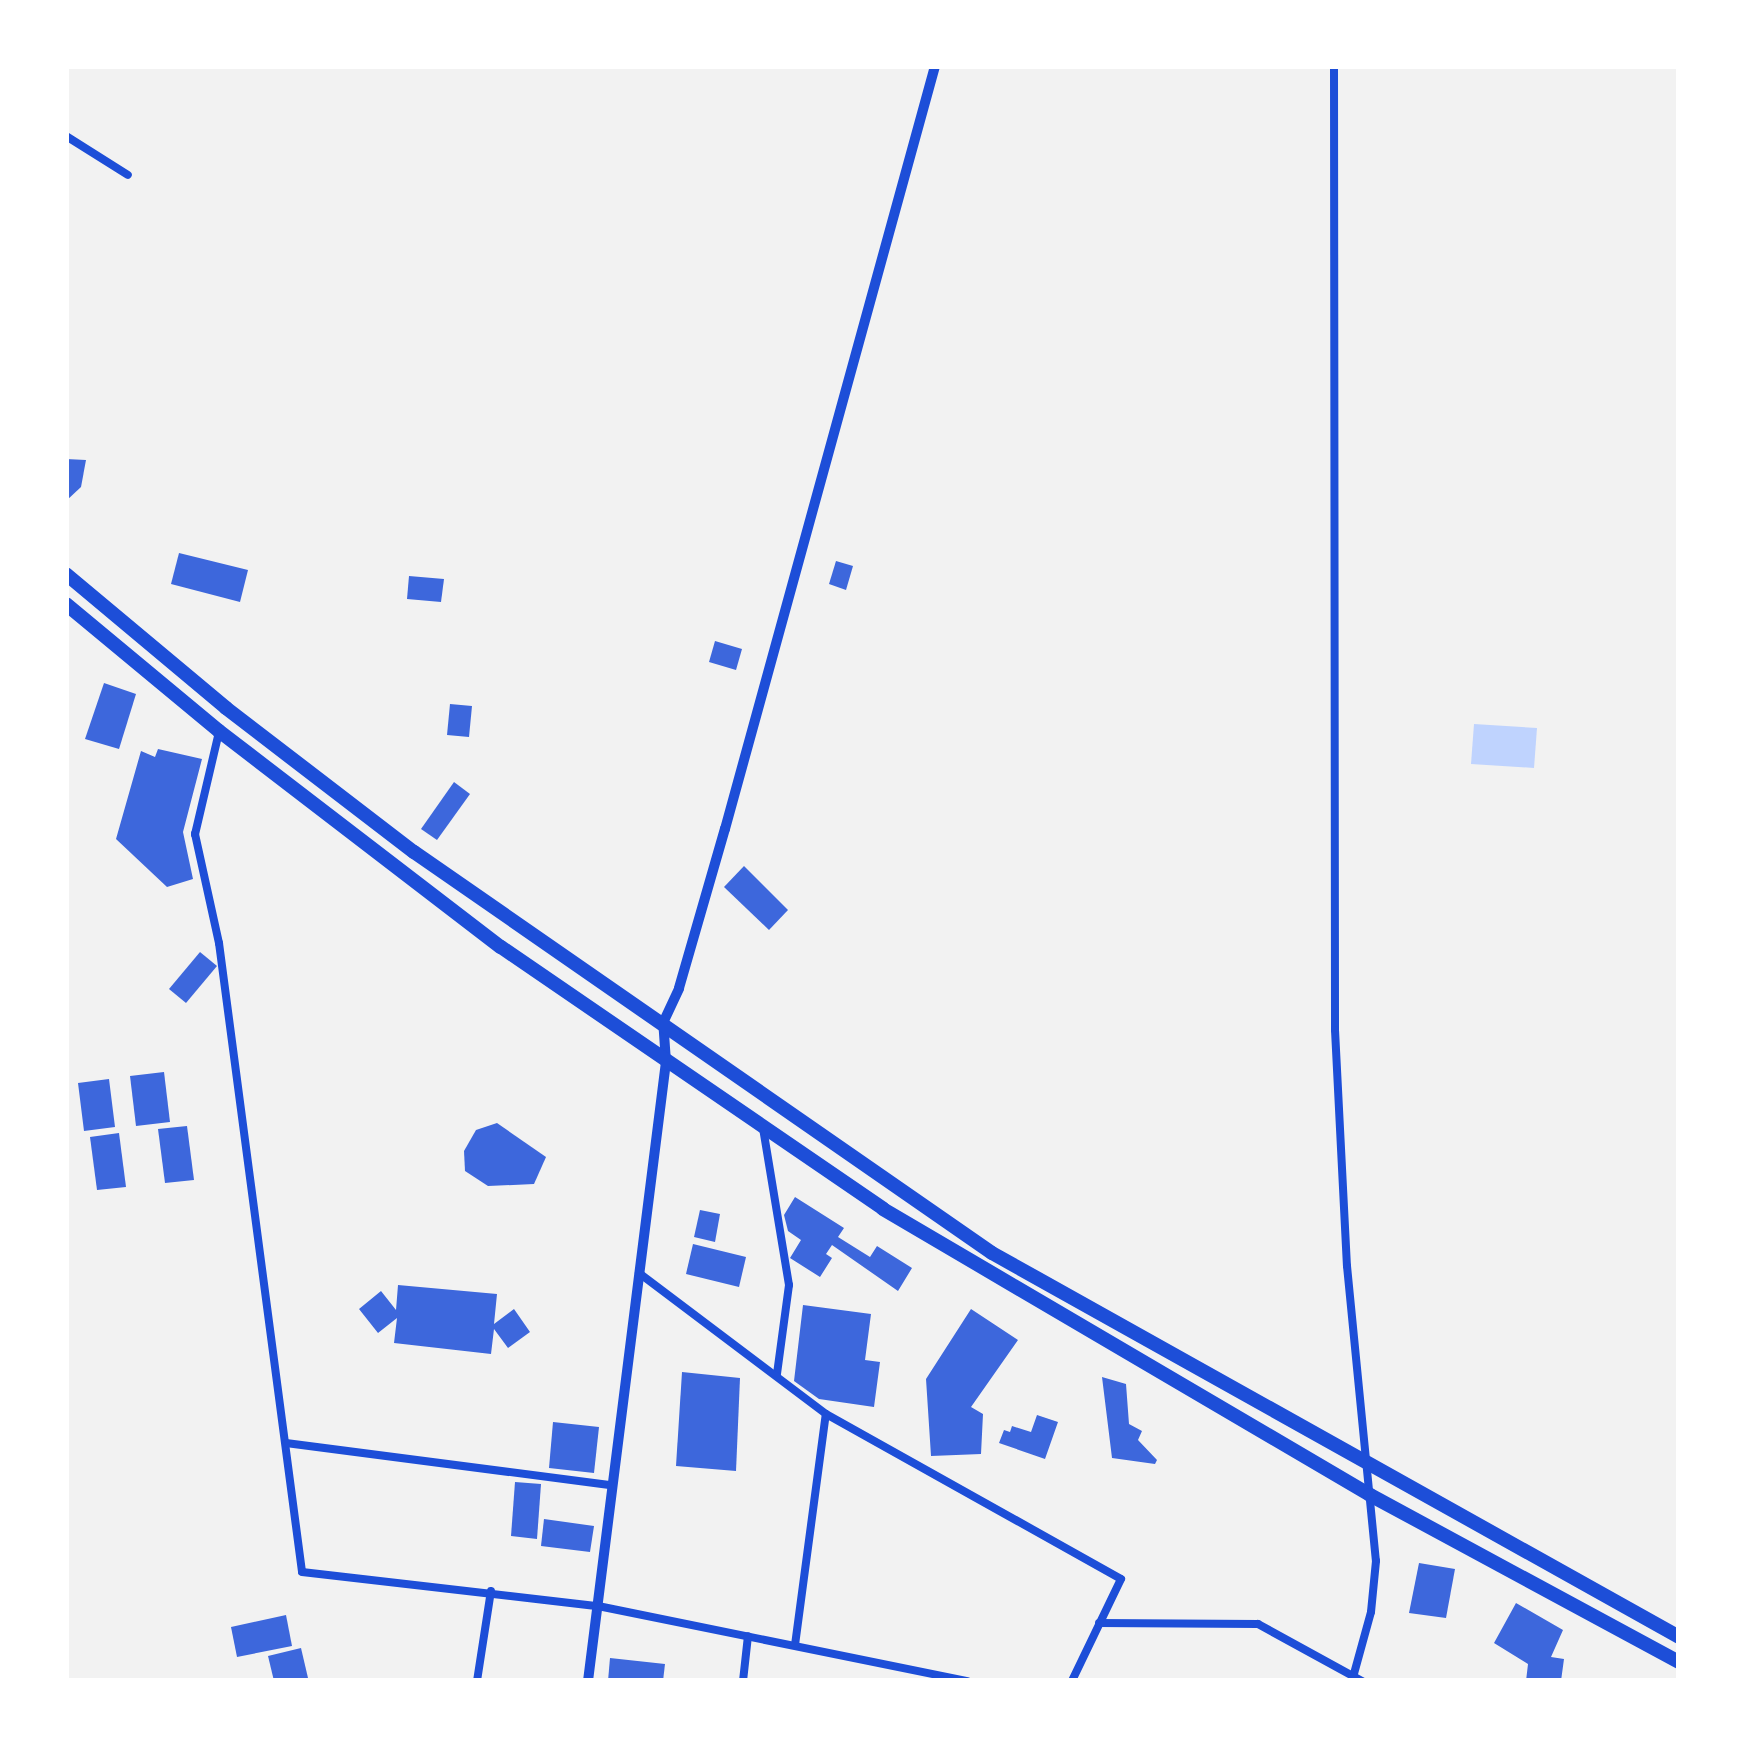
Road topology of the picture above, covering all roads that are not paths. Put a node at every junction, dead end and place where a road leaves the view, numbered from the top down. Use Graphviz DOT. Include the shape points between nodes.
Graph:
graph roads {
  1 [pos="935,66"];
  2 [pos="1334,66"];
  3 [pos="66,136"];
  4 [pos="128,175"];
  5 [pos="66,574"];
  6 [pos="66,604"];
  7 [pos="219,731"];
  8 [pos="663,1023"];
  9 [pos="666,1062"];
  10 [pos="762,1124"];
  11 [pos="638,1272"];
  12 [pos="777,1376"];
  13 [pos="826,1414"];
  14 [pos="286,1443"];
  15 [pos="1371,1469"];
  16 [pos="611,1485"];
  17 [pos="1370,1495"];
  18 [pos="491,1591"];
  19 [pos="598,1606"];
  20 [pos="1099,1623"];
  21 [pos="748,1636"];
  22 [pos="1679,1637"];
  23 [pos="795,1645"];
  24 [pos="1679,1662"];
  25 [pos="1356,1679"];
  26 [pos="477,1681"];
  27 [pos="588,1681"];
  28 [pos="743,1681"];
  29 [pos="967,1681"];
  30 [pos="1072,1681"];
  1 -- 8 [label="street" via="718,852"];
  2 -- 15 [label="street" via="1335,1030 1347,1266"];
  3 -- 4 [label="street"];
  5 -- 8 [label="highway" via="414,852"];
  6 -- 7 [label="highway"];
  7 -- 9 [label="highway"];
  7 -- 14 [label="street" via="195,833 219,943"];
  8 -- 9 [label="street"];
  8 -- 15 [label="highway" via="992,1253"];
  9 -- 10 [label="highway"];
  9 -- 11 [label="street"];
  10 -- 12 [label="street" via="789,1285"];
  10 -- 17 [label="highway" via="1049,1311"];
  11 -- 12 [label="street"];
  11 -- 16 [label="street"];
  12 -- 13 [label="street"];
  13 -- 20 [label="street" via="1121,1580"];
  13 -- 23 [label="street"];
  14 -- 16 [label="street"];
  14 -- 18 [label="street" via="302,1572"];
  15 -- 17 [label="street"];
  15 -- 22 [label="highway"];
  16 -- 19 [label="street"];
  17 -- 24 [label="highway"];
  17 -- 25 [label="street" via="1376,1561"];
  18 -- 19 [label="street"];
  18 -- 26 [label="street"];
  19 -- 21 [label="street"];
  19 -- 27 [label="street"];
  20 -- 25 [label="street" via="1258,1624"];
  20 -- 30 [label="street"];
  21 -- 23 [label="street"];
  21 -- 28 [label="street"];
  23 -- 29 [label="street"];
}
